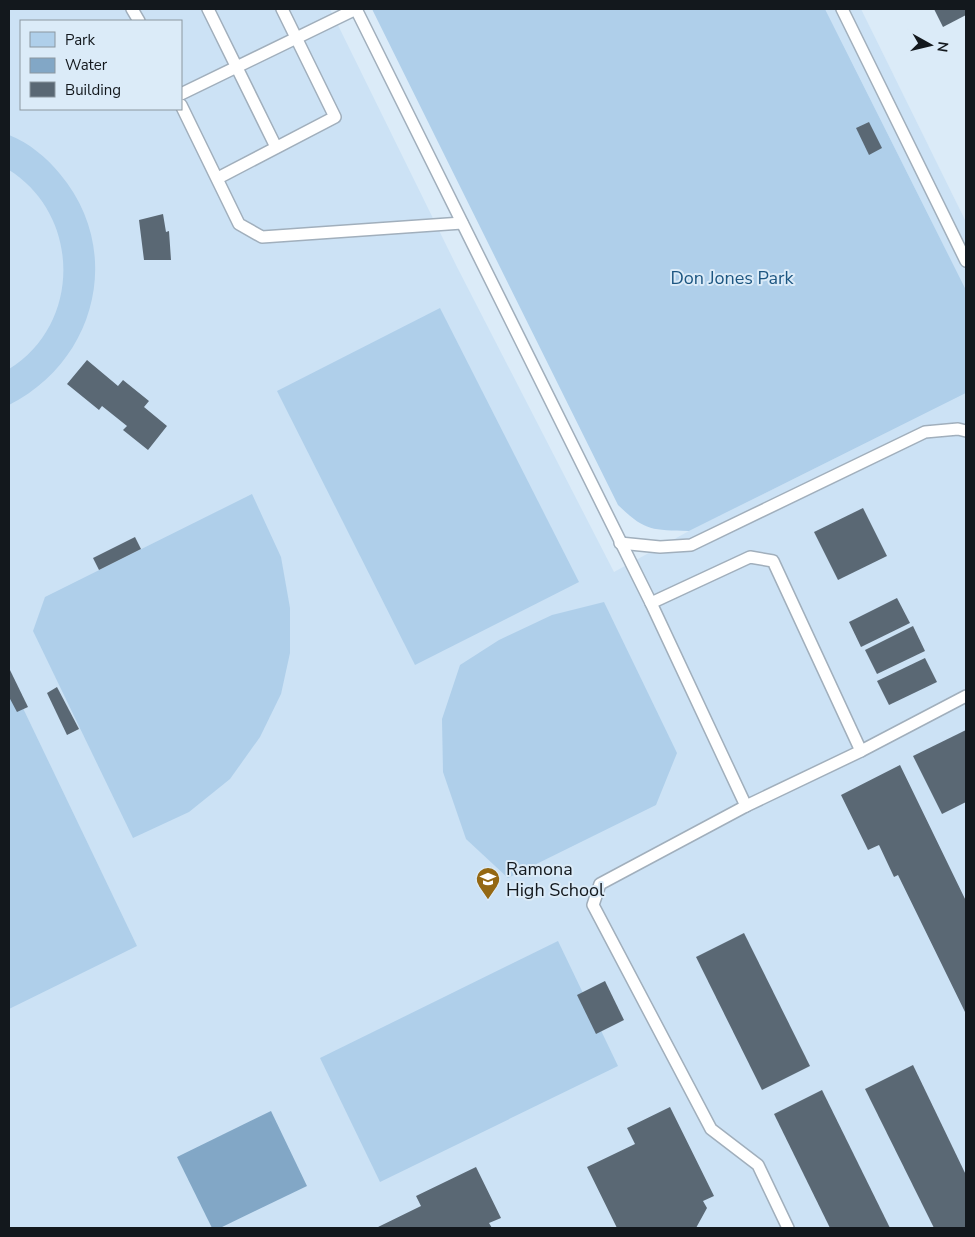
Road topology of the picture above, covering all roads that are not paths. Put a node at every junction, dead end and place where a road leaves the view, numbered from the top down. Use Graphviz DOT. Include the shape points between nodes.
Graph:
graph roads {
  1 [pos="132,9"];
  2 [pos="208,9"];
  3 [pos="282,9"];
  4 [pos="842,9"];
  5 [pos="138,20"];
  6 [pos="296,38"];
  7 [pos="236,67"];
  8 [pos="182,94"];
  9 [pos="182,107"];
  10 [pos="276,148"];
  11 [pos="218,178"];
  12 [pos="462,223"];
  13 [pos="966,261"];
  14 [pos="966,431"];
  15 [pos="620,543"];
  16 [pos="651,604"];
  17 [pos="966,696"];
  18 [pos="861,751"];
  19 [pos="746,806"];
  20 [pos="788,1228"];
  1 -- 5 [label="lane"];
  2 -- 7 [label="lane"];
  3 -- 6 [label="lane"];
  4 -- 13 [label="lane"];
  6 -- 7 [label="lane"];
  6 -- 10 [label="lane" via="335,117"];
  6 -- 12 [label="lane" via="356,9"];
  7 -- 8 [label="lane"];
  7 -- 10 [label="lane"];
  9 -- 11 [label="lane"];
  10 -- 11 [label="lane"];
  11 -- 12 [label="lane" via="239,224 262,237"];
  12 -- 15 [label="lane"];
  14 -- 15 [label="lane" via="958,428 925,432 691,546"];
  15 -- 16 [label="lane"];
  16 -- 18 [label="lane" via="750,557 773,561"];
  16 -- 19 [label="lane"];
  17 -- 18 [label="lane"];
  18 -- 19 [label="lane"];
  19 -- 20 [label="lane" via="600,884 592,906 711,1130 758,1165"];
}
